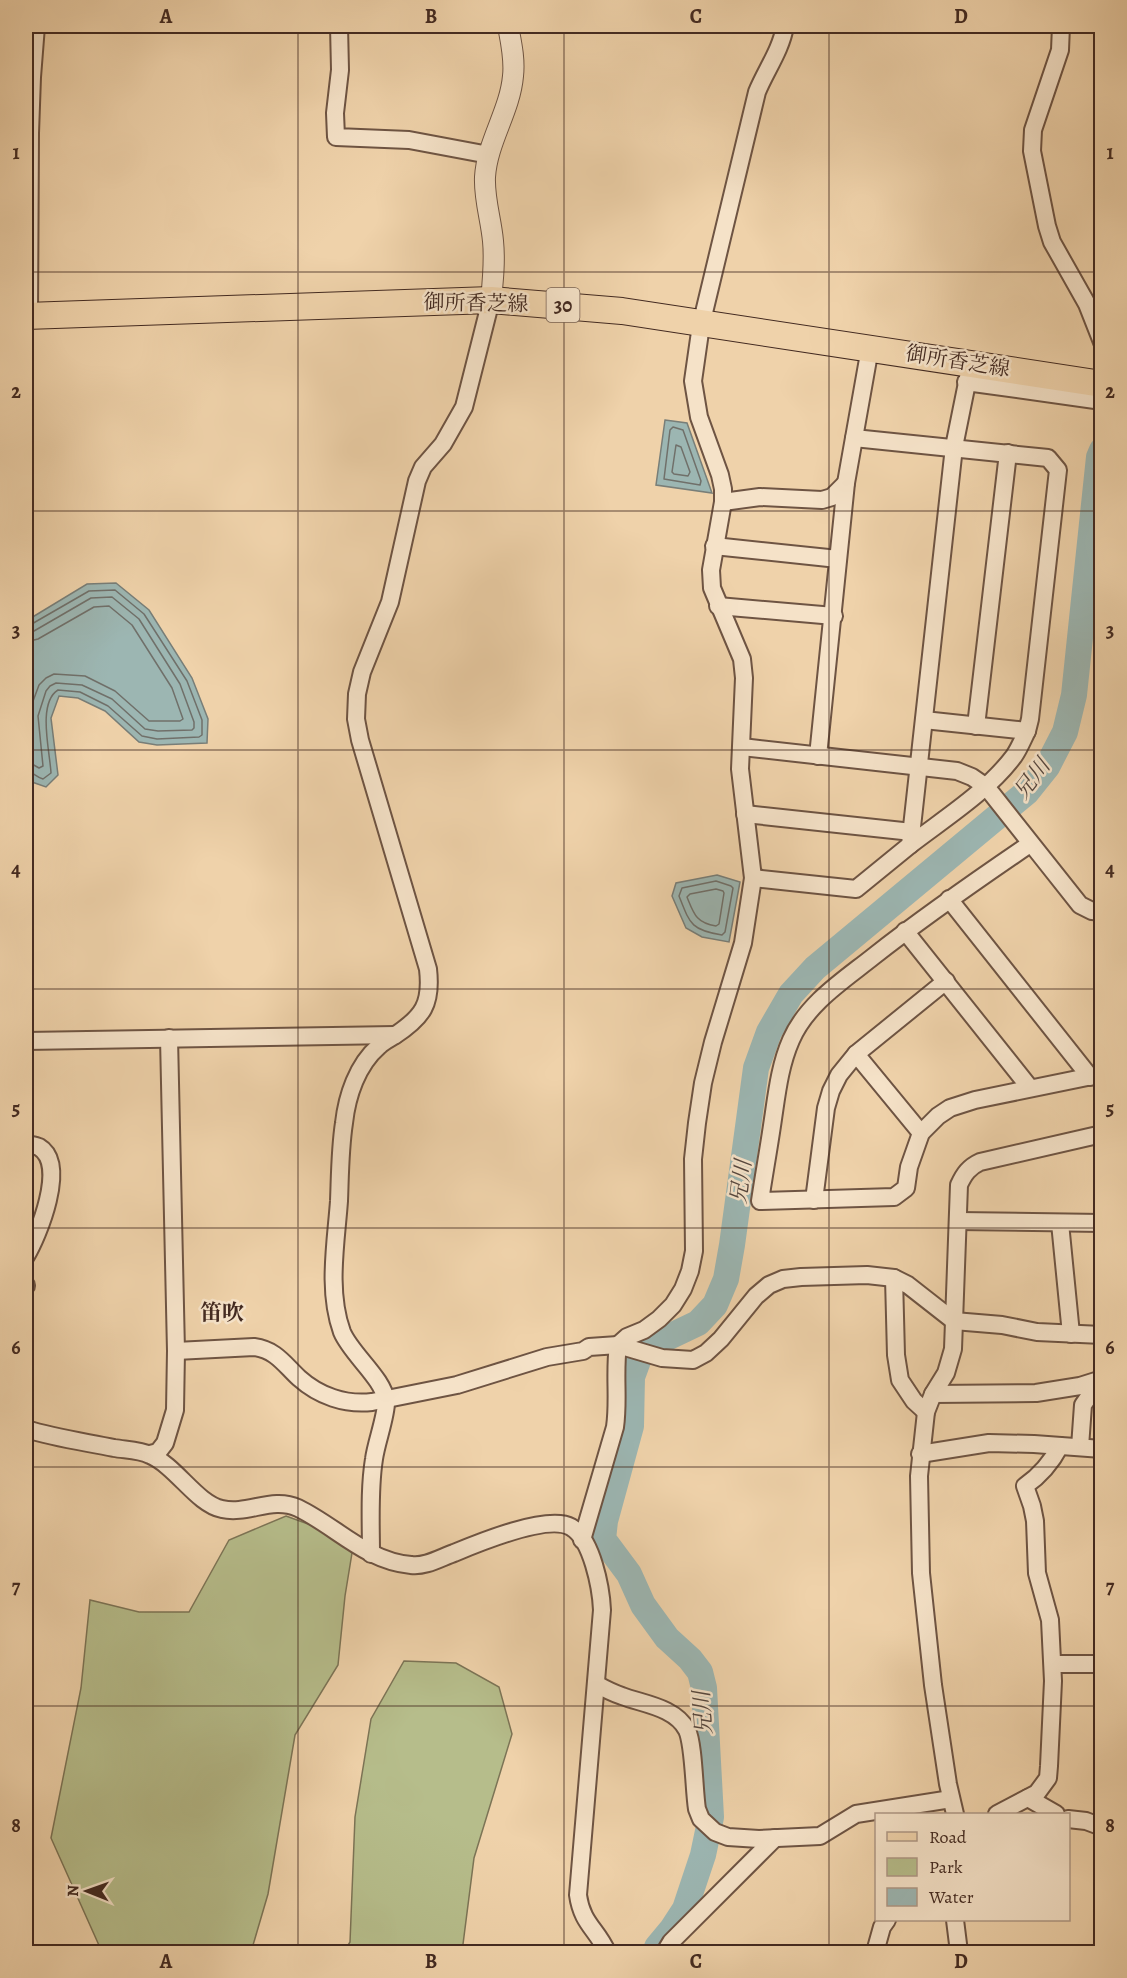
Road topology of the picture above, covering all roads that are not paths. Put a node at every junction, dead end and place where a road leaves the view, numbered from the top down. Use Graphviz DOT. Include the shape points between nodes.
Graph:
graph roads {
  1 [pos="36,26"];
  2 [pos="339,26"];
  3 [pos="508,26"];
  4 [pos="785,26"];
  5 [pos="1061,26"];
  6 [pos="489,155"];
  7 [pos="491,300"];
  8 [pos="27,316"];
  9 [pos="701,325"];
  10 [pos="1101,342"];
  11 [pos="870,348"];
  12 [pos="969,373"];
  13 [pos="1099,386"];
  14 [pos="854,438"];
  15 [pos="954,447"];
  16 [pos="1008,453"];
  17 [pos="846,483"];
  18 [pos="723,502"];
  19 [pos="714,546"];
  20 [pos="838,559"];
  21 [pos="718,606"];
  22 [pos="834,616"];
  23 [pos="924,720"];
  24 [pos="976,726"];
  25 [pos="1027,731"];
  26 [pos="742,747"];
  27 [pos="818,756"];
  28 [pos="919,766"];
  29 [pos="988,790"];
  30 [pos="745,814"];
  31 [pos="911,838"];
  32 [pos="1030,844"];
  33 [pos="753,878"];
  34 [pos="949,899"];
  35 [pos="1101,912"];
  36 [pos="905,932"];
  37 [pos="946,981"];
  38 [pos="396,1035"];
  39 [pos="169,1038"];
  40 [pos="26,1041"];
  41 [pos="856,1054"];
  42 [pos="1096,1075"];
  43 [pos="1030,1088"];
  44 [pos="921,1133"];
  45 [pos="1101,1134"];
  46 [pos="26,1144"];
  47 [pos="814,1200"];
  48 [pos="958,1221"];
  49 [pos="1060,1223"];
  50 [pos="1101,1223"];
  51 [pos="26,1256"];
  52 [pos="894,1278"];
  53 [pos="954,1321"];
  54 [pos="1071,1334"];
  55 [pos="1101,1335"];
  56 [pos="623,1347"];
  57 [pos="176,1351"];
  58 [pos="1100,1379"];
  59 [pos="933,1394"];
  60 [pos="386,1398"];
  61 [pos="926,1412"];
  62 [pos="26,1429"];
  63 [pos="1060,1446"];
  64 [pos="1080,1448"];
  65 [pos="1101,1449"];
  66 [pos="150,1454"];
  67 [pos="920,1454"];
  68 [pos="582,1540"];
  69 [pos="371,1554"];
  70 [pos="1053,1664"];
  71 [pos="1101,1666"];
  72 [pos="596,1684"];
  73 [pos="1028,1798"];
  74 [pos="953,1807"];
  75 [pos="1001,1813"];
  76 [pos="1053,1813"];
  77 [pos="1070,1819"];
  78 [pos="1101,1827"];
  79 [pos="775,1838"];
  80 [pos="886,1921"];
  81 [pos="955,1921"];
  82 [pos="607,1953"];
  83 [pos="665,1953"];
  84 [pos="874,1953"];
  85 [pos="959,1953"];
  1 -- 8 [label="street"];
  2 -- 6 [label="street" via="336,137 402,139"];
  3 -- 6 [label="street" via="513,75"];
  4 -- 9 [label="street" via="757,93"];
  5 -- 10 [label="street" via="1060,50 1034,130 1032,151 1052,242 1087,304"];
  6 -- 7 [label="street" via="485,198 495,264"];
  7 -- 8 [label="main road, 御所香芝線 / 30"];
  7 -- 9 [label="main road, 御所香芝線 / 30" via="622,311"];
  7 -- 38 [label="street" via="464,407 417,481 390,602 357,694 360,740 430,986 427,1004 417,1019"];
  9 -- 11 [label="main road, 御所香芝線 / 30"];
  9 -- 18 [label="street" via="693,381 695,398 720,475"];
  11 -- 12 [label="main road, 御所香芝線 / 30"];
  11 -- 14 [label="street"];
  12 -- 13 [label="main road, 御所香芝線 / 30"];
  12 -- 15 [label="street"];
  14 -- 15 [label="street"];
  14 -- 17 [label="street"];
  15 -- 16 [label="street"];
  15 -- 23 [label="street"];
  16 -- 24 [label="street"];
  16 -- 25 [label="street" via="1048,458 1058,470"];
  17 -- 18 [label="street" via="832,497 822,500 760,497"];
  17 -- 20 [label="street"];
  18 -- 19 [label="street"];
  19 -- 20 [label="street"];
  19 -- 21 [label="street" via="712,588"];
  20 -- 22 [label="street"];
  21 -- 22 [label="street"];
  21 -- 26 [label="street" via="742,659"];
  22 -- 27 [label="street"];
  23 -- 24 [label="street"];
  23 -- 28 [label="street"];
  24 -- 25 [label="street"];
  25 -- 29 [label="street" via="1016,754"];
  26 -- 27 [label="street"];
  26 -- 30 [label="street"];
  27 -- 28 [label="street"];
  28 -- 29 [label="street" via="957,771"];
  28 -- 31 [label="street"];
  29 -- 31 [label="street"];
  29 -- 32 [label="street"];
  30 -- 31 [label="street"];
  30 -- 33 [label="street"];
  31 -- 33 [label="street" via="856,889"];
  32 -- 34 [label="street"];
  32 -- 35 [label="street" via="1080,905"];
  33 -- 56 [label="street" via="743,943 703,1083 693,1159 694,1251 690,1271 683,1289 666,1312 644,1330 627,1337"];
  34 -- 36 [label="street"];
  34 -- 42 [label="street"];
  36 -- 37 [label="street"];
  36 -- 47 [label="street" via="821,999 792,1037 783,1060 760,1201"];
  37 -- 41 [label="street"];
  37 -- 43 [label="street"];
  38 -- 39 [label="street"];
  38 -- 60 [label="street" via="368,1058 349,1097 334,1270 342,1333"];
  39 -- 40 [label="street"];
  39 -- 57 [label="street"];
  41 -- 44 [label="street"];
  41 -- 47 [label="street" via="839,1075 826,1108"];
  42 -- 43 [label="street"];
  43 -- 44 [label="street" via="963,1103 938,1116"];
  44 -- 47 [label="street" via="906,1188 894,1197"];
  45 -- 48 [label="street" via="972,1166 959,1185"];
  46 -- 51 [label="street" via="38,1146 46,1153 51,1166 44,1216"];
  48 -- 49 [label="street"];
  48 -- 53 [label="street"];
  49 -- 50 [label="street"];
  49 -- 54 [label="street"];
  52 -- 53 [label="street"];
  52 -- 56 [label="street" via="867,1275 783,1279 756,1296 721,1339 693,1360 662,1358"];
  52 -- 61 [label="street" via="900,1380"];
  53 -- 54 [label="street"];
  53 -- 59 [label="street" via="951,1361"];
  54 -- 55 [label="street"];
  56 -- 60 [label="street" via="589,1347 457,1385"];
  56 -- 68 [label="street" via="616,1375 615,1427"];
  57 -- 60 [label="street" via="266,1349 321,1394 361,1403"];
  57 -- 66 [label="street" via="175,1410 170,1431 158,1452"];
  58 -- 59 [label="street" via="1036,1393"];
  58 -- 64 [label="street" via="1083,1405"];
  59 -- 61 [label="street"];
  60 -- 69 [label="street" via="374,1462"];
  61 -- 67 [label="street"];
  62 -- 66 [label="street"];
  63 -- 64 [label="street"];
  63 -- 67 [label="street" via="989,1443"];
  63 -- 70 [label="street" via="1050,1465 1024,1485 1035,1521 1036,1573 1050,1620"];
  64 -- 65 [label="street"];
  66 -- 69 [label="street" via="209,1504 229,1510 273,1503 298,1508"];
  67 -- 74 [label="street" via="921,1573 933,1685"];
  68 -- 69 [label="street" via="573,1527 549,1523 486,1540 426,1564 413,1566"];
  68 -- 72 [label="street" via="601,1590"];
  70 -- 71 [label="street"];
  70 -- 73 [label="street" via="1048,1778"];
  72 -- 79 [label="street" via="669,1713 687,1730 697,1809 701,1819 716,1832 743,1839"];
  72 -- 82 [label="street" via="578,1895 585,1920"];
  73 -- 75 [label="street"];
  73 -- 76 [label="street"];
  74 -- 79 [label="street" via="856,1814 820,1836"];
  77 -- 78 [label="street"];
  79 -- 83 [label="street" via="670,1942"];
  80 -- 84 [label="street"];
  81 -- 85 [label="street"];
}
